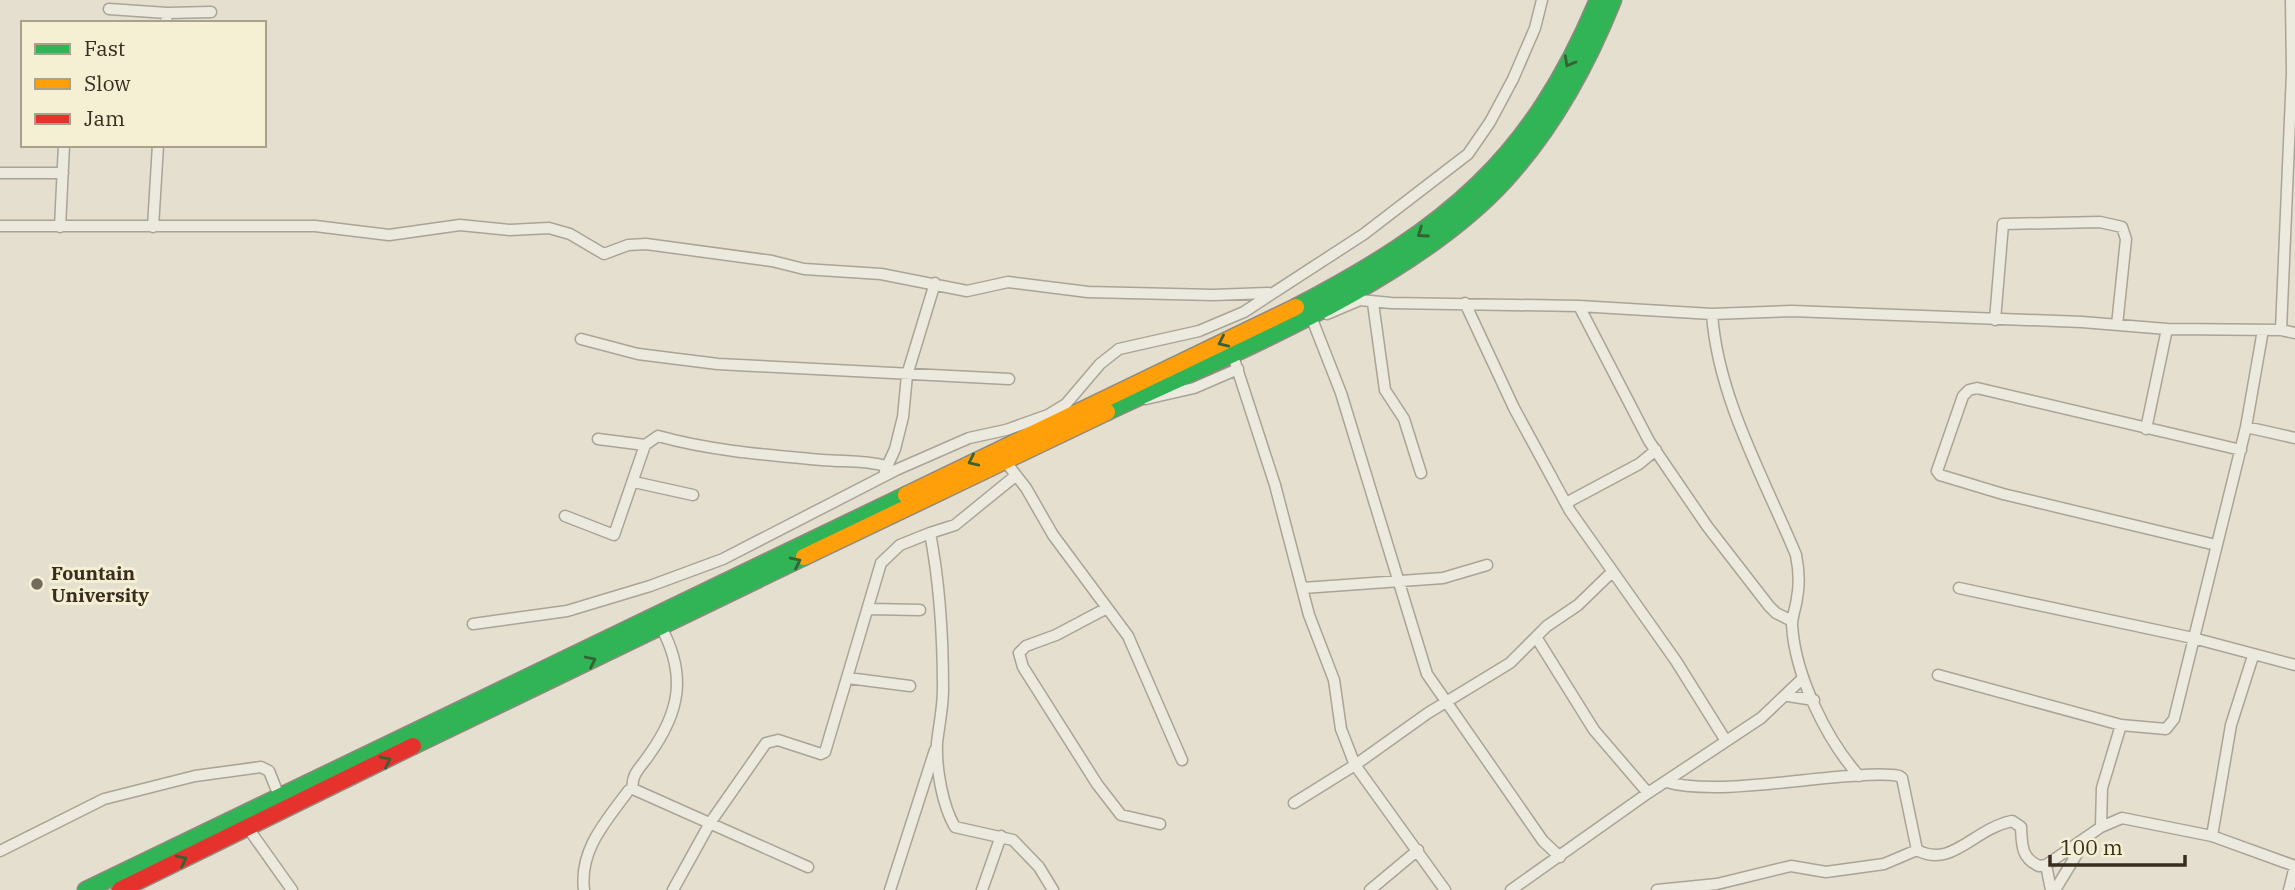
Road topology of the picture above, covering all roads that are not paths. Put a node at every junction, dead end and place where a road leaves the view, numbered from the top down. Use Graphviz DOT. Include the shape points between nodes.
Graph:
graph roads {
  1 [pos="1542,0"];
  2 [pos="1598,0"];
  3 [pos="1613,0"];
  4 [pos="2291,0"];
  5 [pos="109,9"];
  6 [pos="211,12"];
  7 [pos="166,18"];
  8 [pos="2293,73"];
  9 [pos="64,147"];
  10 [pos="158,147"];
  11 [pos="0,173"];
  12 [pos="63,173"];
  13 [pos="2291,178"];
  14 [pos="0,226"];
  15 [pos="60,227"];
  16 [pos="153,227"];
  17 [pos="2295,236"];
  18 [pos="2286,243"];
  19 [pos="935,283"];
  20 [pos="1269,293"];
  21 [pos="1373,303"];
  22 [pos="1465,303"];
  23 [pos="1579,306"];
  24 [pos="1712,314"];
  25 [pos="1312,317"];
  26 [pos="1995,320"];
  27 [pos="2117,325"];
  28 [pos="2167,329"];
  29 [pos="2263,330"];
  30 [pos="2281,330"];
  31 [pos="2295,333"];
  32 [pos="581,340"];
  33 [pos="1232,353"];
  34 [pos="1238,369"];
  35 [pos="907,375"];
  36 [pos="1009,379"];
  37 [pos="1133,400"];
  38 [pos="2246,427"];
  39 [pos="2146,429"];
  40 [pos="988,435"];
  41 [pos="2295,438"];
  42 [pos="598,439"];
  43 [pos="645,445"];
  44 [pos="1656,450"];
  45 [pos="2241,450"];
  46 [pos="1001,455"];
  47 [pos="885,471"];
  48 [pos="1421,473"];
  49 [pos="1014,477"];
  50 [pos="634,482"];
  51 [pos="694,495"];
  52 [pos="1566,503"];
  53 [pos="565,516"];
  54 [pos="930,533"];
  55 [pos="2216,545"];
  56 [pos="1487,565"];
  57 [pos="1612,572"];
  58 [pos="1400,583"];
  59 [pos="1303,588"];
  60 [pos="1959,588"];
  61 [pos="1107,607"];
  62 [pos="869,609"];
  63 [pos="920,610"];
  64 [pos="1792,621"];
  65 [pos="473,624"];
  66 [pos="661,627"];
  67 [pos="1536,637"];
  68 [pos="2193,638"];
  69 [pos="2253,656"];
  70 [pos="2295,666"];
  71 [pos="1938,675"];
  72 [pos="848,678"];
  73 [pos="1803,678"];
  74 [pos="910,686"];
  75 [pos="1788,696"];
  76 [pos="1814,700"];
  77 [pos="1448,702"];
  78 [pos="2122,725"];
  79 [pos="1726,741"];
  80 [pos="937,743"];
  81 [pos="1182,760"];
  82 [pos="1355,765"];
  83 [pos="1859,776"];
  84 [pos="926,778"];
  85 [pos="940,781"];
  86 [pos="1666,782"];
  87 [pos="633,789"];
  88 [pos="1648,793"];
  89 [pos="279,796"];
  90 [pos="1294,803"];
  91 [pos="710,823"];
  92 [pos="1160,824"];
  93 [pos="2101,827"];
  94 [pos="248,828"];
  95 [pos="1001,836"];
  96 [pos="2212,836"];
  97 [pos="2085,841"];
  98 [pos="1418,850"];
  99 [pos="1917,850"];
  100 [pos="0,851"];
  101 [pos="1560,857"];
  102 [pos="2046,865"];
  103 [pos="2295,866"];
  104 [pos="808,867"];
  105 [pos="2069,867"];
  106 [pos="2049,878"];
  107 [pos="1525,887"];
  108 [pos="1678,889"];
  109 [pos="86,890"];
  110 [pos="120,890"];
  111 [pos="292,890"];
  112 [pos="584,890"];
  113 [pos="673,890"];
  114 [pos="890,890"];
  115 [pos="982,890"];
  116 [pos="1053,890"];
  117 [pos="1370,890"];
  118 [pos="1445,890"];
  119 [pos="1511,890"];
  120 [pos="1657,890"];
  121 [pos="2053,890"];
  122 [pos="2289,890"];
  1 -- 20 [label="street" via="1513,79 1468,154 1364,234"];
  2 -- 46 [label="highway, one-way" via="1567,66 1526,130 1478,186 1424,233 1299,306"];
  3 -- 25 [label="highway" via="1580,71 1538,139 1489,197 1433,242"];
  4 -- 8 [label="street"];
  5 -- 7 [label="street"];
  6 -- 7 [label="street"];
  8 -- 13 [label="street"];
  9 -- 12 [label="street"];
  10 -- 16 [label="street"];
  11 -- 12 [label="street"];
  12 -- 15 [label="street"];
  13 -- 18 [label="street"];
  14 -- 15 [label="street"];
  15 -- 16 [label="street"];
  16 -- 19 [label="street" via="315,226 389,235 460,225 549,228 570,234 604,254 646,244 804,269"];
  17 -- 18 [label="street"];
  18 -- 30 [label="street"];
  19 -- 20 [label="street" via="967,291 1008,282 1088,292"];
  19 -- 35 [label="street"];
  20 -- 40 [label="street" via="1244,312 1199,331 1119,349 1066,404 1048,415"];
  21 -- 22 [label="street"];
  21 -- 25 [label="street" via="1360,300"];
  21 -- 48 [label="street" via="1385,390 1404,419"];
  22 -- 23 [label="street"];
  22 -- 52 [label="street" via="1514,408"];
  23 -- 24 [label="street"];
  23 -- 44 [label="street"];
  24 -- 26 [label="street" via="1792,311"];
  24 -- 64 [label="street" via="1730,395 1796,555 1800,578"];
  25 -- 33 [label="highway"];
  25 -- 58 [label="street" via="1346,407"];
  26 -- 27 [label="street"];
  26 -- 27 [label="street" via="2003,224 2100,222 2122,227 2126,239"];
  27 -- 28 [label="street"];
  28 -- 29 [label="street"];
  28 -- 39 [label="street"];
  29 -- 30 [label="street"];
  29 -- 38 [label="street"];
  30 -- 31 [label="street"];
  32 -- 35 [label="street" via="638,354 718,365"];
  33 -- 34 [label="street"];
  33 -- 37 [label="highway"];
  34 -- 37 [label="street" via="1158,398"];
  34 -- 59 [label="street"];
  35 -- 36 [label="street"];
  35 -- 47 [label="street" via="903,417"];
  37 -- 46 [label="highway"];
  38 -- 41 [label="street"];
  38 -- 45 [label="street"];
  39 -- 45 [label="street"];
  39 -- 55 [label="street" via="1977,388 1963,396 1937,471 2003,494"];
  40 -- 46 [label="street"];
  40 -- 47 [label="street"];
  42 -- 43 [label="street"];
  43 -- 47 [label="street" via="658,436 740,453 862,459"];
  43 -- 50 [label="street"];
  44 -- 52 [label="street"];
  44 -- 64 [label="street" via="1769,606"];
  45 -- 55 [label="street"];
  46 -- 49 [label="street"];
  66 -- 46 [label="highway, one-way"];
  46 -- 89 [label="highway, one-way"];
  47 -- 65 [label="street" via="723,559 567,611"];
  49 -- 54 [label="street" via="955,525"];
  49 -- 61 [label="street"];
  50 -- 51 [label="street"];
  50 -- 53 [label="street" via="614,535"];
  52 -- 57 [label="street"];
  54 -- 62 [label="street" via="908,540 881,563"];
  54 -- 80 [label="street" via="941,620 943,690"];
  55 -- 68 [label="street"];
  56 -- 58 [label="street" via="1443,578"];
  57 -- 67 [label="street" via="1599,588"];
  57 -- 79 [label="street"];
  58 -- 59 [label="street"];
  58 -- 77 [label="street" via="1427,674"];
  59 -- 82 [label="street" via="1334,680 1341,729"];
  60 -- 68 [label="street"];
  61 -- 81 [label="street" via="1128,636"];
  61 -- 92 [label="street" via="1019,653 1023,667 1121,815"];
  62 -- 63 [label="street"];
  62 -- 72 [label="street"];
  64 -- 73 [label="street"];
  66 -- 87 [label="street" via="674,659 678,694 668,724 635,775"];
  94 -- 66 [label="highway, one-way"];
  67 -- 77 [label="street" via="1510,663"];
  67 -- 88 [label="street" via="1594,730"];
  68 -- 69 [label="street"];
  68 -- 78 [label="street" via="2171,726 2151,730"];
  69 -- 70 [label="street"];
  69 -- 96 [label="street" via="2231,725"];
  71 -- 78 [label="street"];
  72 -- 74 [label="street"];
  72 -- 91 [label="street" via="825,752 778,740 766,743"];
  73 -- 75 [label="street"];
  73 -- 76 [label="street"];
  75 -- 76 [label="street"];
  75 -- 79 [label="street"];
  76 -- 83 [label="street" via="1844,759"];
  77 -- 82 [label="street"];
  77 -- 101 [label="street" via="1543,841"];
  78 -- 93 [label="street" via="2102,788"];
  79 -- 86 [label="street"];
  80 -- 84 [label="street"];
  80 -- 85 [label="street"];
  82 -- 90 [label="street"];
  82 -- 98 [label="street"];
  83 -- 86 [label="street" via="1731,786"];
  83 -- 99 [label="street" via="1902,778"];
  84 -- 85 [label="street"];
  84 -- 114 [label="street"];
  85 -- 95 [label="street" via="955,827"];
  86 -- 88 [label="street"];
  87 -- 91 [label="street"];
  87 -- 112 [label="street" via="587,852 582,865"];
  88 -- 101 [label="street"];
  89 -- 100 [label="street" via="269,772 261,767 195,776 104,799"];
  89 -- 109 [label="highway"];
  91 -- 104 [label="street"];
  91 -- 113 [label="street"];
  93 -- 96 [label="street" via="2122,818"];
  93 -- 97 [label="street"];
  110 -- 94 [label="highway, one-way"];
  94 -- 111 [label="street"];
  95 -- 115 [label="street"];
  95 -- 116 [label="street" via="1013,841 1039,867"];
  96 -- 103 [label="street"];
  97 -- 102 [label="street"];
  97 -- 105 [label="street"];
  98 -- 117 [label="street"];
  98 -- 118 [label="street"];
  99 -- 102 [label="street" via="1933,858 1947,856 1993,826 2012,821 2021,827 2026,857"];
  99 -- 108 [label="street" via="1884,864 1826,872 1791,866"];
  101 -- 107 [label="street"];
  102 -- 106 [label="street"];
  103 -- 122 [label="street"];
  105 -- 106 [label="street"];
  105 -- 121 [label="street"];
  106 -- 121 [label="street"];
  107 -- 119 [label="street"];
  108 -- 120 [label="street"];
}
